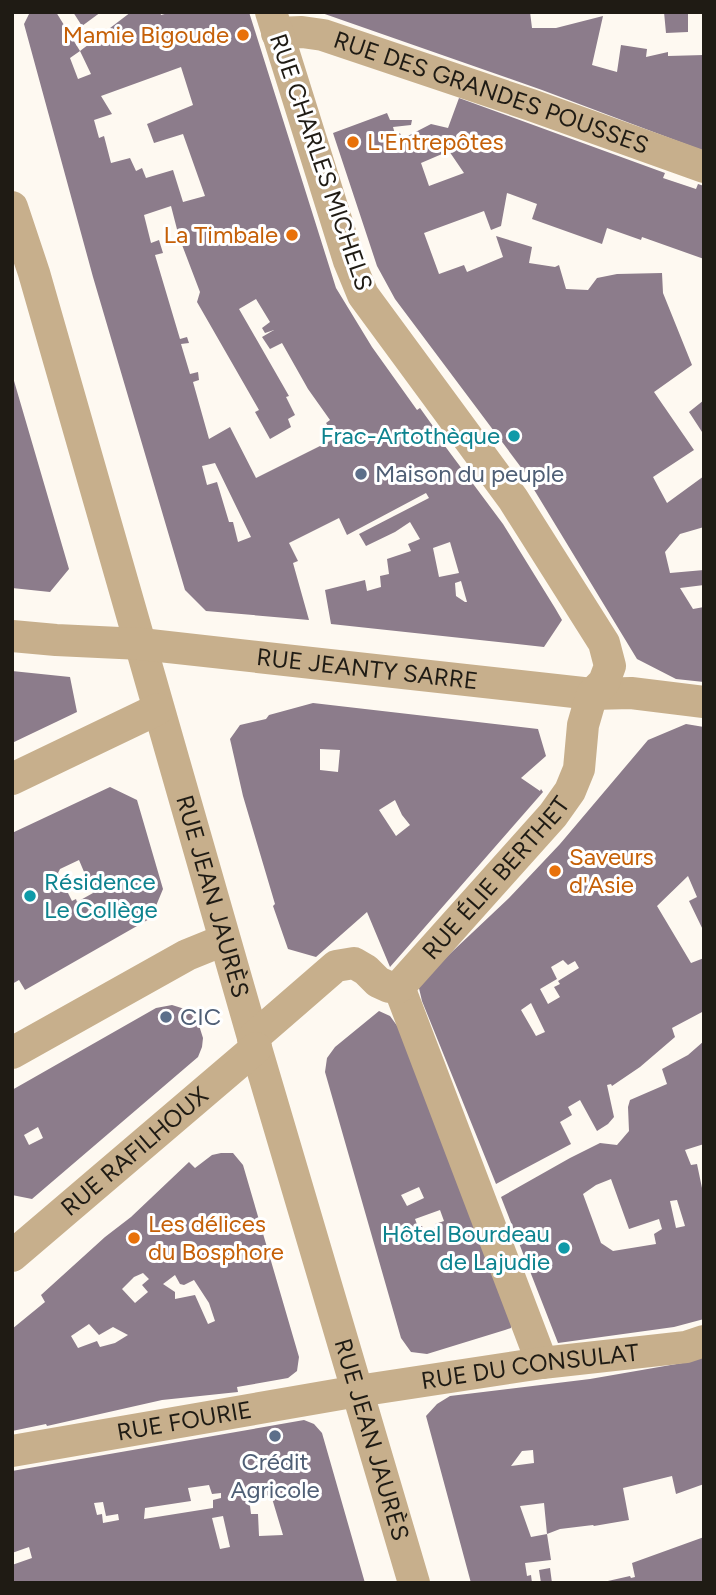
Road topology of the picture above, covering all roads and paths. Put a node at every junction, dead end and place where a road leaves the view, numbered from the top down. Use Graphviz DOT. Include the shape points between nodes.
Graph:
graph roads {
  1 [pos="274,22"];
  2 [pos="704,167"];
  3 [pos="12,207"];
  4 [pos="12,636"];
  5 [pos="141,644"];
  6 [pos="592,694"];
  7 [pos="704,702"];
  8 [pos="158,709"];
  9 [pos="12,779"];
  10 [pos="225,940"];
  11 [pos="399,987"];
  12 [pos="254,1043"];
  13 [pos="12,1053"];
  14 [pos="12,1256"];
  15 [pos="704,1341"];
  16 [pos="542,1363"];
  17 [pos="358,1391"];
  18 [pos="12,1451"];
  19 [pos="414,1583"];
  1 -- 2 [label="street, RUE DES GRANDES POUSSES"];
  1 -- 6 [label="street, RUE CHARLES MICHELS" via="363,295 513,499 604,643 610,666 604,682"];
  3 -- 5 [label="street, RUE JEAN JAURÈS"];
  4 -- 5 [label="street, RUE JEANTY SARRE"];
  5 -- 6 [label="street, RUE JEANTY SARRE"];
  5 -- 8 [label="street, RUE JEAN JAURÈS"];
  6 -- 7 [label="street" via="631,693"];
  6 -- 11 [label="street, RUE ÉLIE BERTHET" via="583,725 579,769 570,791"];
  8 -- 9 [label="street"];
  8 -- 10 [label="street, RUE JEAN JAURÈS"];
  10 -- 12 [label="street, RUE JEAN JAURÈS"];
  10 -- 13 [label="street" via="187,955"];
  11 -- 12 [label="street" via="378,982 354,963 336,966"];
  11 -- 16 [label="street"];
  12 -- 14 [label="street, RUE RAFILHOUX"];
  12 -- 17 [label="street, RUE JEAN JAURÈS"];
  15 -- 16 [label="street, RUE DU CONSULAT" via="686,1347"];
  16 -- 17 [label="street, RUE DU CONSULAT"];
  17 -- 18 [label="street, RUE FOURIE"];
  17 -- 19 [label="street, RUE JEAN JAURÈS"];
}
